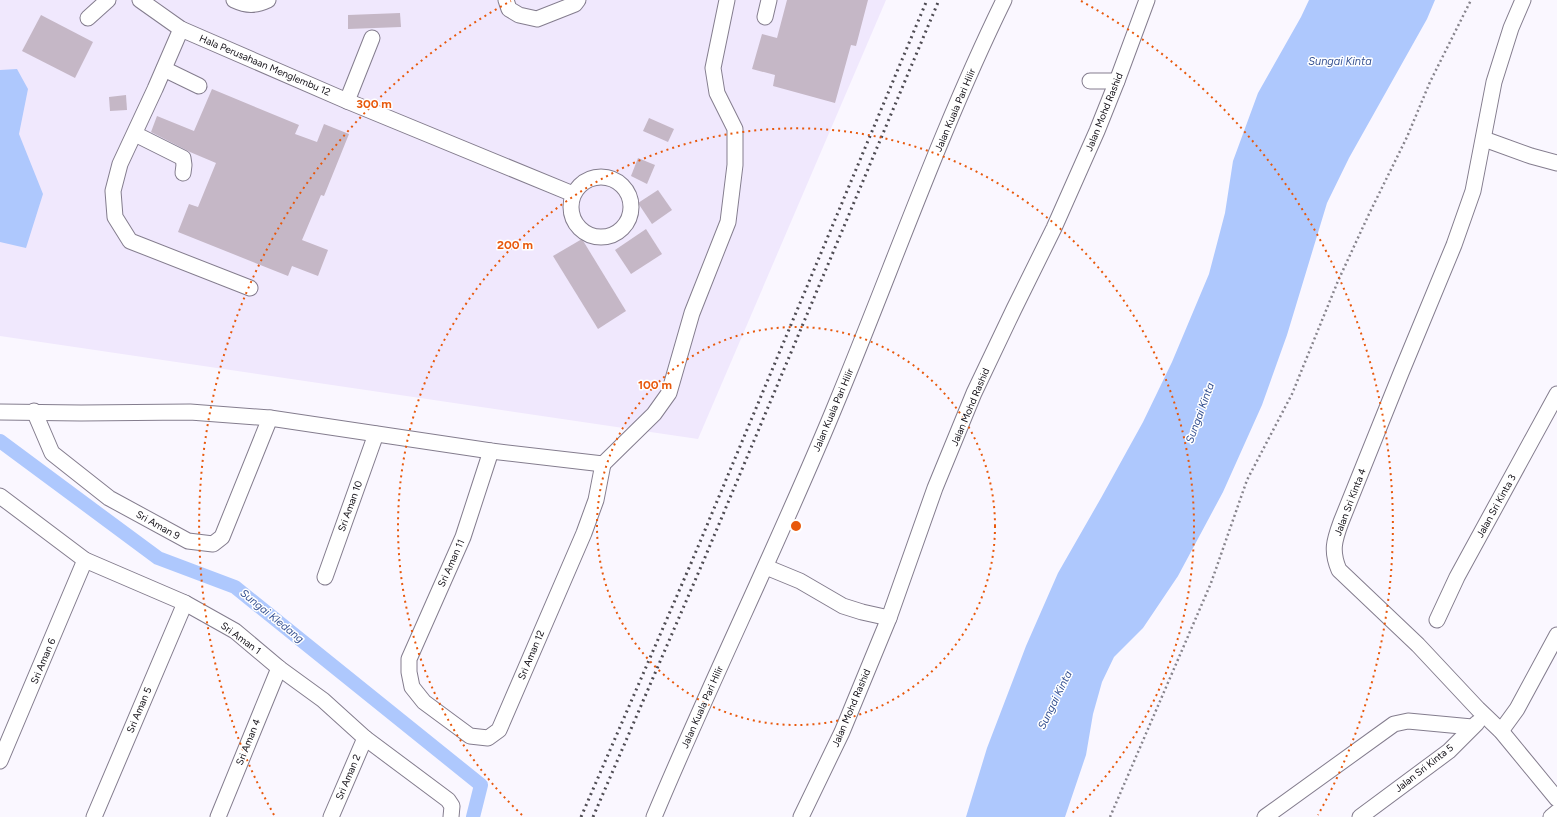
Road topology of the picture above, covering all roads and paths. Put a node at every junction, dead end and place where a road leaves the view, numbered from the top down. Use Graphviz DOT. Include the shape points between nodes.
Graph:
graph roads {
  1 [pos="108,0"];
  2 [pos="140,0"];
  3 [pos="234,0"];
  4 [pos="268,0"];
  5 [pos="506,0"];
  6 [pos="578,0"];
  7 [pos="727,0"];
  8 [pos="769,0"];
  9 [pos="1004,0"];
  10 [pos="1147,0"];
  11 [pos="1471,0"];
  12 [pos="1523,0"];
  13 [pos="765,17"];
  14 [pos="88,18"];
  15 [pos="180,29"];
  16 [pos="372,38"];
  17 [pos="164,69"];
  18 [pos="1090,81"];
  19 [pos="1117,81"];
  20 [pos="199,86"];
  21 [pos="347,101"];
  22 [pos="134,134"];
  23 [pos="1484,139"];
  24 [pos="1557,163"];
  25 [pos="183,173"];
  26 [pos="573,194"];
  27 [pos="250,288"];
  28 [pos="1557,394"];
  29 [pos="34,411"];
  30 [pos="0,412"];
  31 [pos="270,418"];
  32 [pos="376,434"];
  33 [pos="491,451"];
  34 [pos="604,464"];
  35 [pos="0,496"];
  36 [pos="86,560"];
  37 [pos="766,567"];
  38 [pos="325,577"];
  39 [pos="185,603"];
  40 [pos="889,618"];
  41 [pos="1437,620"];
  42 [pos="1557,635"];
  43 [pos="279,668"];
  44 [pos="409,672"];
  45 [pos="1486,717"];
  46 [pos="1472,727"];
  47 [pos="1501,730"];
  48 [pos="365,738"];
  49 [pos="0,761"];
  50 [pos="1557,799"];
  51 [pos="1557,812"];
  52 [pos="94,817"];
  53 [pos="218,817"];
  54 [pos="331,817"];
  55 [pos="451,817"];
  56 [pos="654,817"];
  57 [pos="801,817"];
  58 [pos="1110,817"];
  59 [pos="1265,817"];
  60 [pos="1360,817"];
  61 [pos="1551,817"];
  1 -- 14 [label="street"];
  2 -- 15 [label="street, Hala Perusahaan Menglembu 12"];
  3 -- 4 [label="street" via="244,5 259,4"];
  5 -- 6 [label="street" via="509,9 519,15 537,19 575,4"];
  7 -- 34 [label="street" via="713,68 717,93 735,129 735,165 728,222 692,313 669,393 654,414"];
  8 -- 13 [label="street"];
  9 -- 37 [label="street, Jalan Kuala Pari Hilir" via="941,142 836,405"];
  10 -- 19 [label="street, Jalan Mohd Rashid"];
  11 -- 58 [label="path" via="1341,274 1292,394 1247,480 1211,583"];
  12 -- 23 [label="street, Jalan Sri Kinta 4" via="1494,82"];
  15 -- 17 [label="street"];
  15 -- 21 [label="street, Hala Perusahaan Menglembu 12"];
  16 -- 21 [label="street"];
  17 -- 20 [label="street"];
  17 -- 22 [label="street"];
  18 -- 19 [label="street"];
  19 -- 40 [label="street, Jalan Mohd Rashid" via="1054,228 974,393 935,488"];
  21 -- 26 [label="street, Hala Perusahaan Menglembu 12"];
  22 -- 25 [label="street" via="183,158"];
  22 -- 27 [label="street" via="120,164 113,191 115,217 130,241"];
  23 -- 24 [label="street"];
  23 -- 45 [label="street, Jalan Sri Kinta 4" via="1474,191 1334,543 1334,560 1339,570 1418,645"];
  26 -- 26 [label="street" via="584,182 598,176 614,179 626,189 632,204 629,219 619,232 604,237 588,234 576,224 573,217"];
  28 -- 41 [label="street, Jalan Sri Kinta 3" via="1457,577"];
  29 -- 30 [label="street"];
  29 -- 31 [label="street" via="190,412"];
  29 -- 31 [label="street, Sri Aman 9" via="52,453 109,498 188,541 213,544 222,537"];
  31 -- 32 [label="street"];
  32 -- 33 [label="street"];
  32 -- 38 [label="street, Sri Aman 10"];
  33 -- 34 [label="street"];
  33 -- 44 [label="street, Sri Aman 11" via="463,537 409,659"];
  34 -- 44 [label="street, Sri Aman 12" via="596,500 584,533 498,730 488,738 470,736 424,702 412,687"];
  35 -- 36 [label="street, Sri Aman 1"];
  36 -- 39 [label="street, Sri Aman 1"];
  36 -- 49 [label="street, Sri Aman 6"];
  37 -- 40 [label="street" via="800,581 844,606"];
  37 -- 56 [label="street, Jalan Kuala Pari Hilir" via="709,689"];
  39 -- 43 [label="street, Sri Aman 1" via="235,631"];
  39 -- 52 [label="street, Sri Aman 5"];
  40 -- 57 [label="street, Jalan Mohd Rashid" via="842,732"];
  42 -- 47 [label="street" via="1517,709"];
  43 -- 48 [label="street, Sri Aman 1" via="323,700"];
  43 -- 53 [label="street, Sri Aman 4"];
  45 -- 46 [label="street, Jalan Sri Kinta 5"];
  45 -- 47 [label="street, Jalan Sri Kinta 4"];
  46 -- 59 [label="street" via="1408,721 1394,724"];
  46 -- 60 [label="street, Jalan Sri Kinta 5" via="1449,751"];
  47 -- 50 [label="street, Jalan Sri Kinta 4"];
  48 -- 54 [label="street, Sri Aman 2"];
  48 -- 55 [label="street, Sri Aman 1" via="448,800 452,806"];
  51 -- 61 [label="street"];
}
